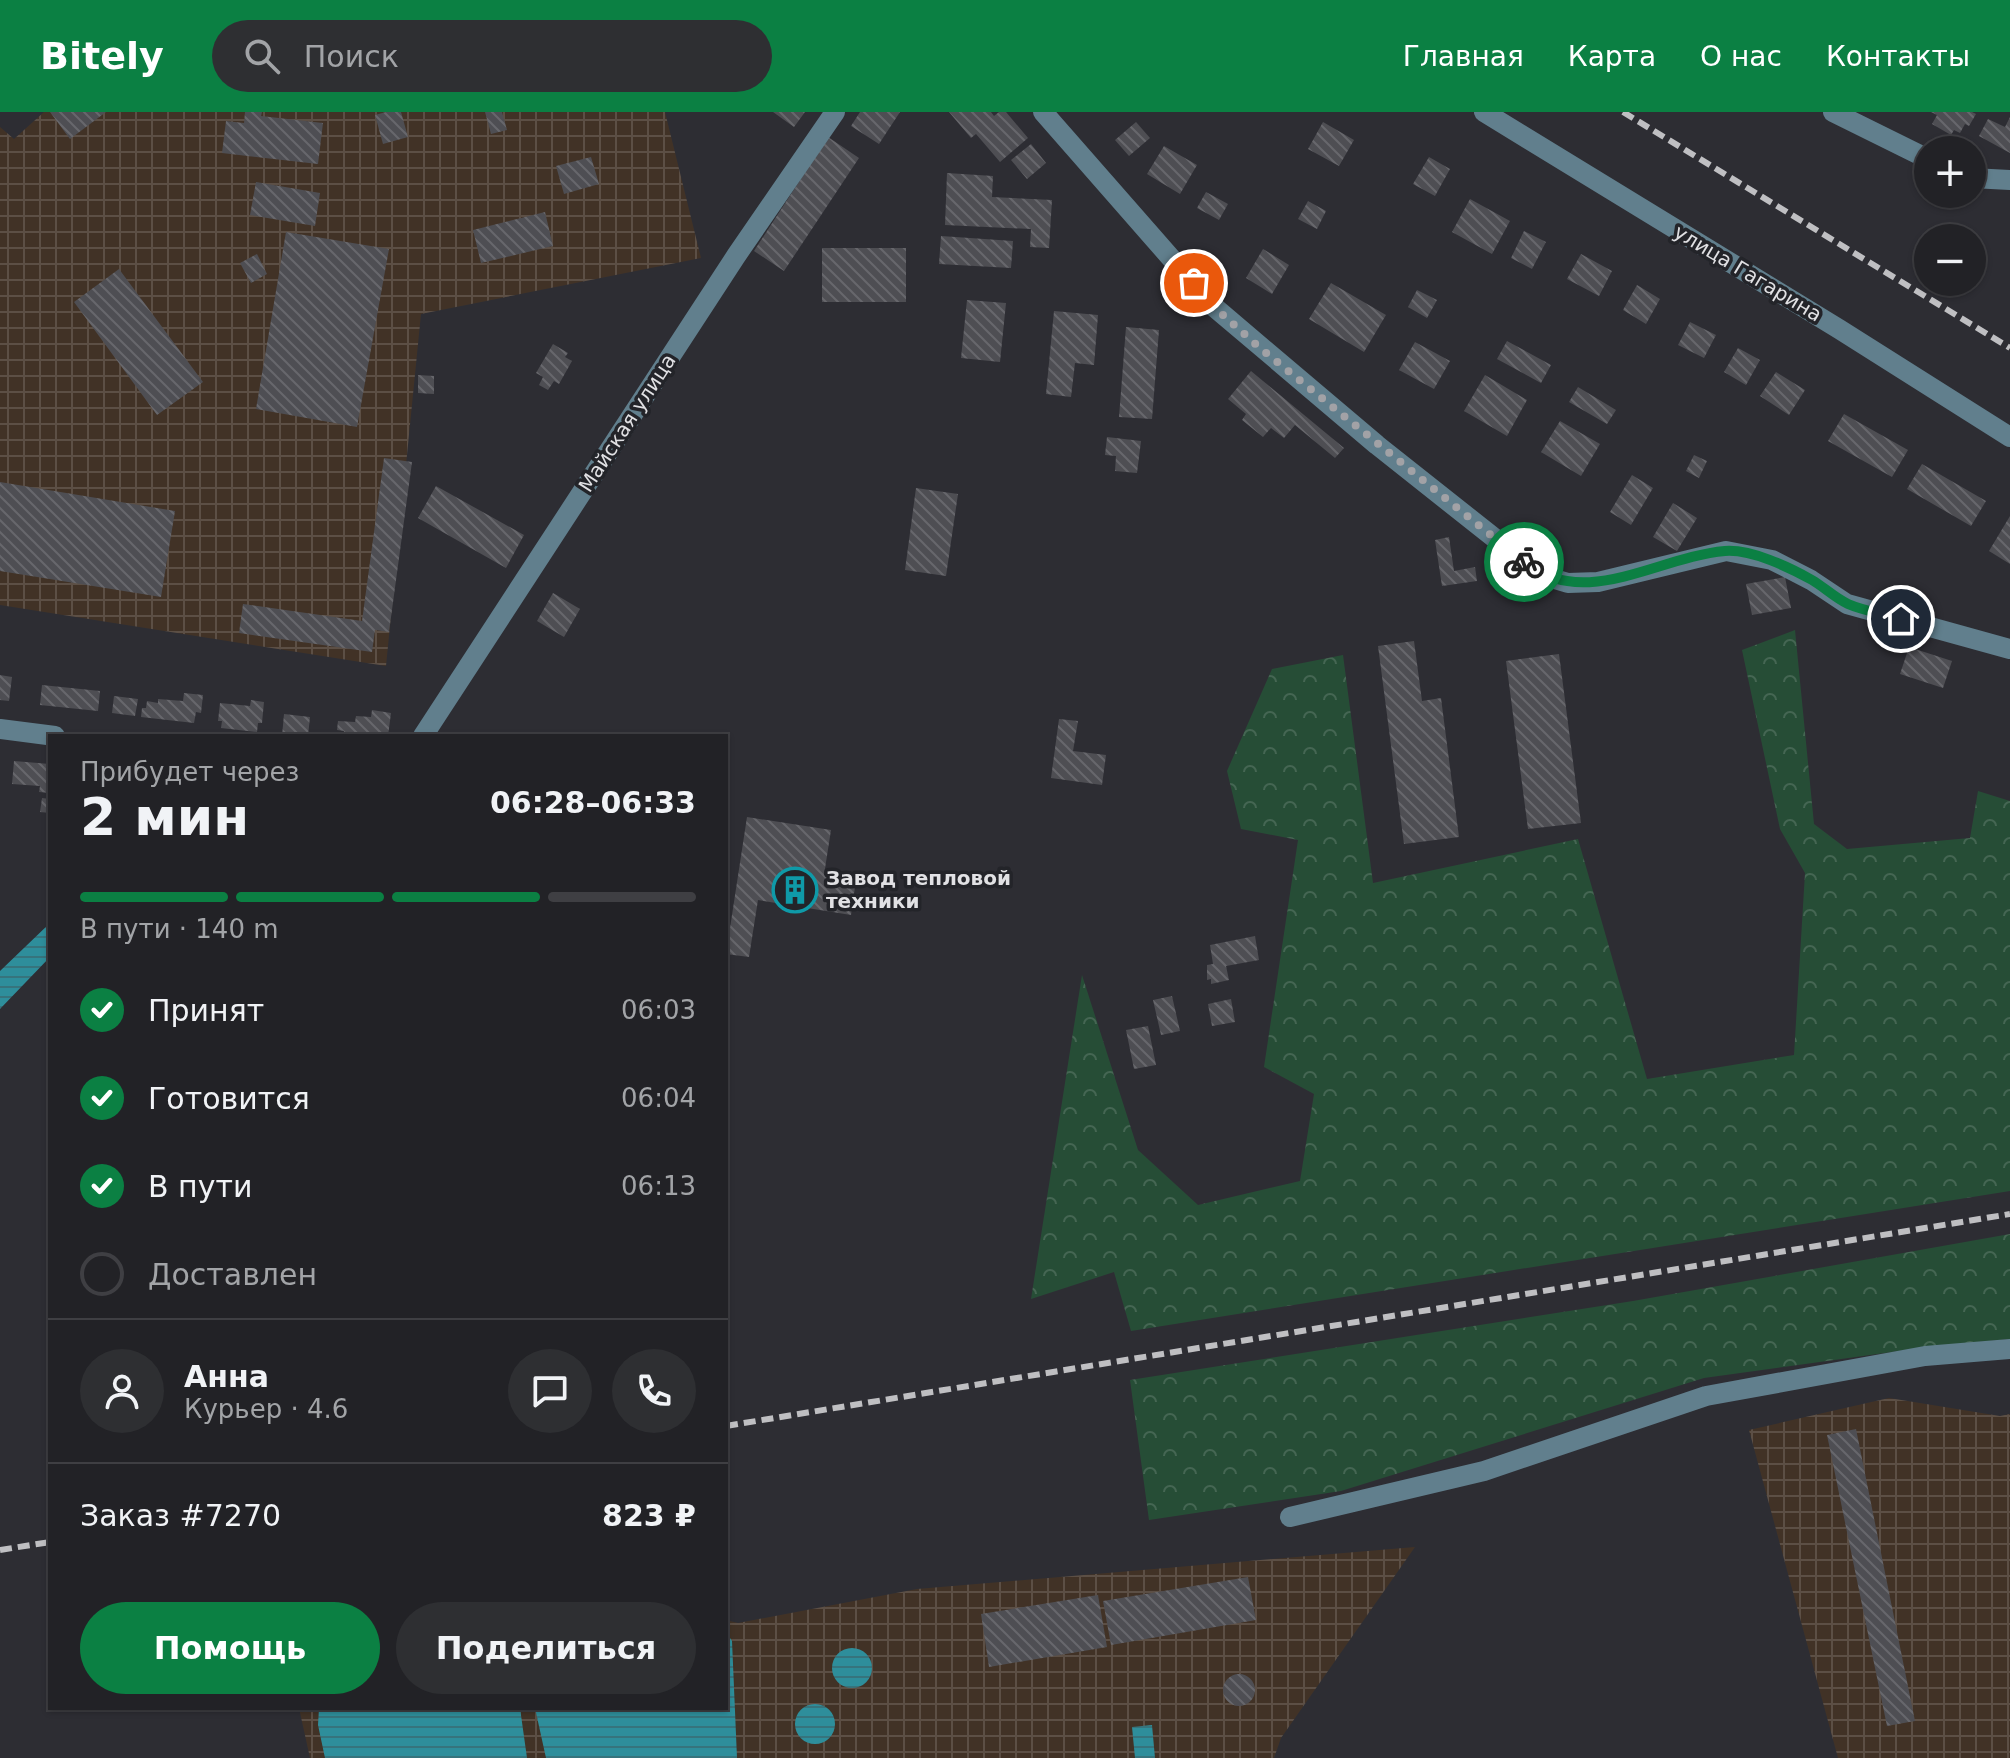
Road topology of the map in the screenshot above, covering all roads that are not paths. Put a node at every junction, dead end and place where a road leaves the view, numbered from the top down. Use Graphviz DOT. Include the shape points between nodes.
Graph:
graph roads {
  1 [pos="835,112"];
  2 [pos="1043,112"];
  3 [pos="1484,112"];
  4 [pos="1833,112"];
  5 [pos="1914,152"];
  6 [pos="1986,179"];
  7 [pos="2010,180"];
  8 [pos="2010,437"];
  9 [pos="2010,649"];
  10 [pos="0,729"];
  11 [pos="424,734"];
  12 [pos="48,735"];
  13 [pos="2010,1349"];
  14 [pos="1290,1517"];
  1 -- 11 [label="street, Майская улица"];
  2 -- 9 [label="street" via="1213,306 1541,575 1568,583 1598,582 1726,551 1772,560 1847,604"];
  3 -- 8 [label="street, улица Гагарина"];
  4 -- 5 [label="street"];
  6 -- 7 [label="street"];
  10 -- 12 [label="street"];
  13 -- 14 [label="street" via="1925,1356 1706,1396 1484,1471"];
}
